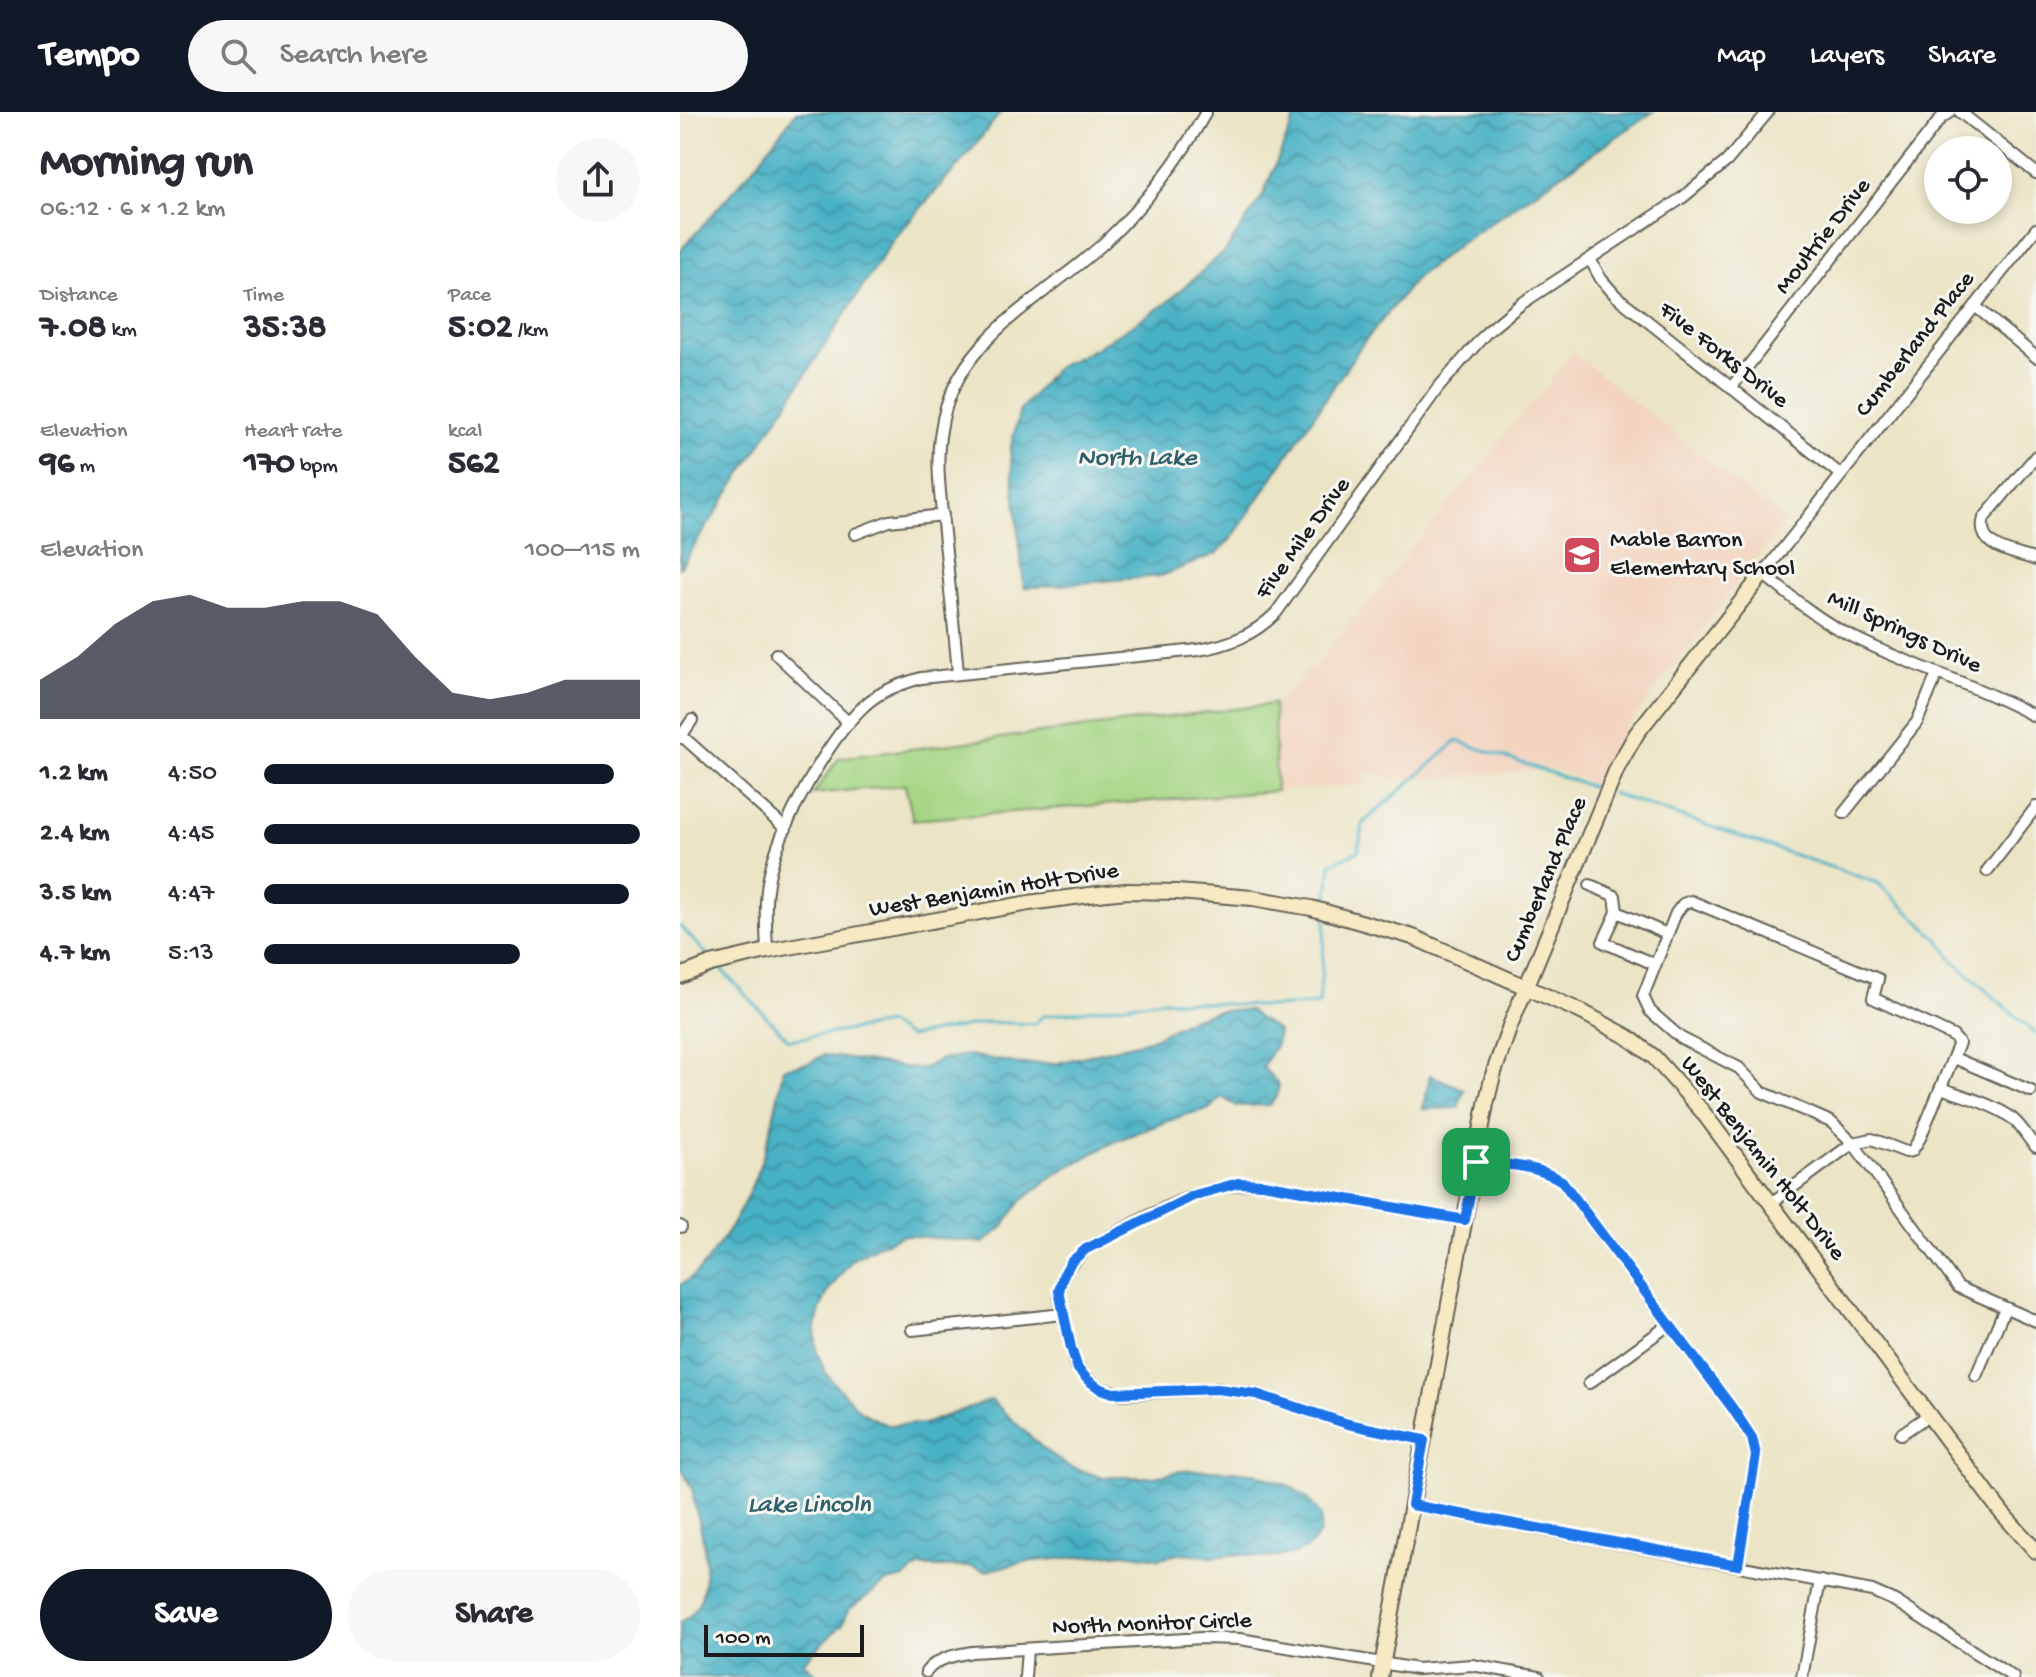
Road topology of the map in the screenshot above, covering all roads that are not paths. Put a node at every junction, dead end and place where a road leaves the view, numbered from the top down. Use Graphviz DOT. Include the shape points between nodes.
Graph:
graph roads {
  1 [pos="1206,112"];
  2 [pos="1768,112"];
  3 [pos="1950,112"];
  4 [pos="1960,112"];
  5 [pos="2036,173"];
  6 [pos="2036,229"];
  7 [pos="1590,259"];
  8 [pos="1975,306"];
  9 [pos="2036,357"];
  10 [pos="1731,388"];
  11 [pos="2036,456"];
  12 [pos="1841,475"];
  13 [pos="943,515"];
  14 [pos="855,534"];
  15 [pos="2036,560"];
  16 [pos="1763,574"];
  17 [pos="776,654"];
  18 [pos="958,673"];
  19 [pos="1937,674"];
  20 [pos="2036,717"];
  21 [pos="692,720"];
  22 [pos="849,723"];
  23 [pos="681,737"];
  24 [pos="2036,807"];
  25 [pos="1844,813"];
  26 [pos="786,829"];
  27 [pos="1987,871"];
  28 [pos="1590,885"];
  29 [pos="1617,912"];
  30 [pos="1667,934"];
  31 [pos="767,951"];
  32 [pos="1654,964"];
  33 [pos="680,976"];
  34 [pos="1526,986"];
  35 [pos="1954,1058"];
  36 [pos="1941,1088"];
  37 [pos="2031,1091"];
  38 [pos="1853,1143"];
  39 [pos="2036,1147"];
  40 [pos="1476,1162"];
  41 [pos="1770,1204"];
  42 [pos="1465,1220"];
  43 [pos="2005,1308"];
  44 [pos="1063,1314"];
  45 [pos="2036,1321"];
  46 [pos="1670,1324"];
  47 [pos="912,1330"];
  48 [pos="1976,1376"];
  49 [pos="1589,1383"];
  50 [pos="1929,1415"];
  51 [pos="1901,1434"];
  52 [pos="1424,1440"];
  53 [pos="1412,1505"];
  54 [pos="2036,1551"];
  55 [pos="1738,1565"];
  56 [pos="1820,1581"];
  57 [pos="1027,1649"];
  58 [pos="1381,1670"];
  59 [pos="926,1672"];
  60 [pos="1025,1677"];
  61 [pos="1539,1677"];
  62 [pos="1802,1677"];
  63 [pos="2013,1677"];
  1 -- 13 [label="street" via="1173,164 1124,222 993,332 958,377 939,446"];
  2 -- 7 [label="street, Five Mile Drive" via="1710,176"];
  3 -- 10 [label="street, Moultrie Drive"];
  4 -- 5 [label="street"];
  6 -- 8 [label="street, Cumberland Place"];
  7 -- 10 [label="street, Five Forks Drive" via="1616,296"];
  7 -- 18 [label="street, Five Mile Drive" via="1521,304 1461,358 1298,585 1256,630 1231,643 1198,650"];
  8 -- 9 [label="street"];
  8 -- 12 [label="street, Cumberland Place"];
  10 -- 12 [label="street, Five Forks Drive"];
  11 -- 15 [label="street" via="1982,526 1989,543"];
  12 -- 16 [label="street, Cumberland Place"];
  13 -- 14 [label="street" via="889,521"];
  13 -- 18 [label="street"];
  16 -- 19 [label="street, Mill Springs Drive" via="1837,628"];
  16 -- 34 [label="street, Cumberland Place" via="1627,748"];
  17 -- 22 [label="street"];
  18 -- 22 [label="street, Five Mile Drive" via="890,689"];
  19 -- 20 [label="street, Mill Springs Drive"];
  19 -- 25 [label="street" via="1917,722"];
  21 -- 23 [label="street"];
  22 -- 26 [label="street, Five Mile Drive"];
  23 -- 26 [label="street"];
  24 -- 27 [label="street"];
  26 -- 31 [label="street, Five Mile Drive" via="765,898"];
  28 -- 29 [label="street" via="1615,896"];
  29 -- 30 [label="street"];
  29 -- 32 [label="street" via="1603,942"];
  30 -- 32 [label="street"];
  30 -- 35 [label="street" via="1676,913 1691,901 1878,979 1873,998 1953,1036 1959,1043"];
  31 -- 33 [label="street, West Benjamin Holt Drive"];
  31 -- 34 [label="street, West Benjamin Holt Drive" via="1089,895 1204,893 1274,901 1361,921 1413,937"];
  32 -- 38 [label="street" via="1643,996 1650,1011 1681,1038 1739,1068 1762,1092 1831,1122"];
  34 -- 40 [label="street, Cumberland Place" via="1493,1075"];
  34 -- 41 [label="street, West Benjamin Holt Drive" via="1603,1022 1654,1057 1702,1111"];
  35 -- 36 [label="street"];
  35 -- 37 [label="street"];
  36 -- 38 [label="street" via="1912,1151 1872,1139"];
  36 -- 39 [label="street" via="2015,1121"];
  38 -- 41 [label="street"];
  38 -- 43 [label="street" via="1958,1287"];
  40 -- 42 [label="street, Cumberland Place"];
  40 -- 46 [label="street" via="1538,1170 1562,1181"];
  41 -- 50 [label="street, West Benjamin Holt Drive"];
  42 -- 44 [label="street" via="1263,1184 1219,1187 1078,1255 1061,1283"];
  42 -- 52 [label="street, Cumberland Place"];
  43 -- 45 [label="street"];
  43 -- 48 [label="street"];
  44 -- 47 [label="street"];
  44 -- 52 [label="street" via="1078,1369 1105,1390 1256,1394 1348,1424"];
  46 -- 49 [label="street"];
  46 -- 55 [label="street" via="1753,1442 1756,1463"];
  50 -- 51 [label="street"];
  50 -- 54 [label="street, West Benjamin Holt Drive"];
  52 -- 53 [label="street, Cumberland Place"];
  53 -- 55 [label="street"];
  53 -- 58 [label="street, Cumberland Place"];
  55 -- 56 [label="street"];
  56 -- 62 [label="street"];
  56 -- 63 [label="street" via="1884,1596"];
  57 -- 58 [label="street, North Monitor Circle" via="1240,1639"];
  57 -- 59 [label="street, North Monitor Circle" via="958,1654"];
  57 -- 60 [label="street"];
  58 -- 61 [label="street, North Monitor Circle" via="1472,1665"];
}
